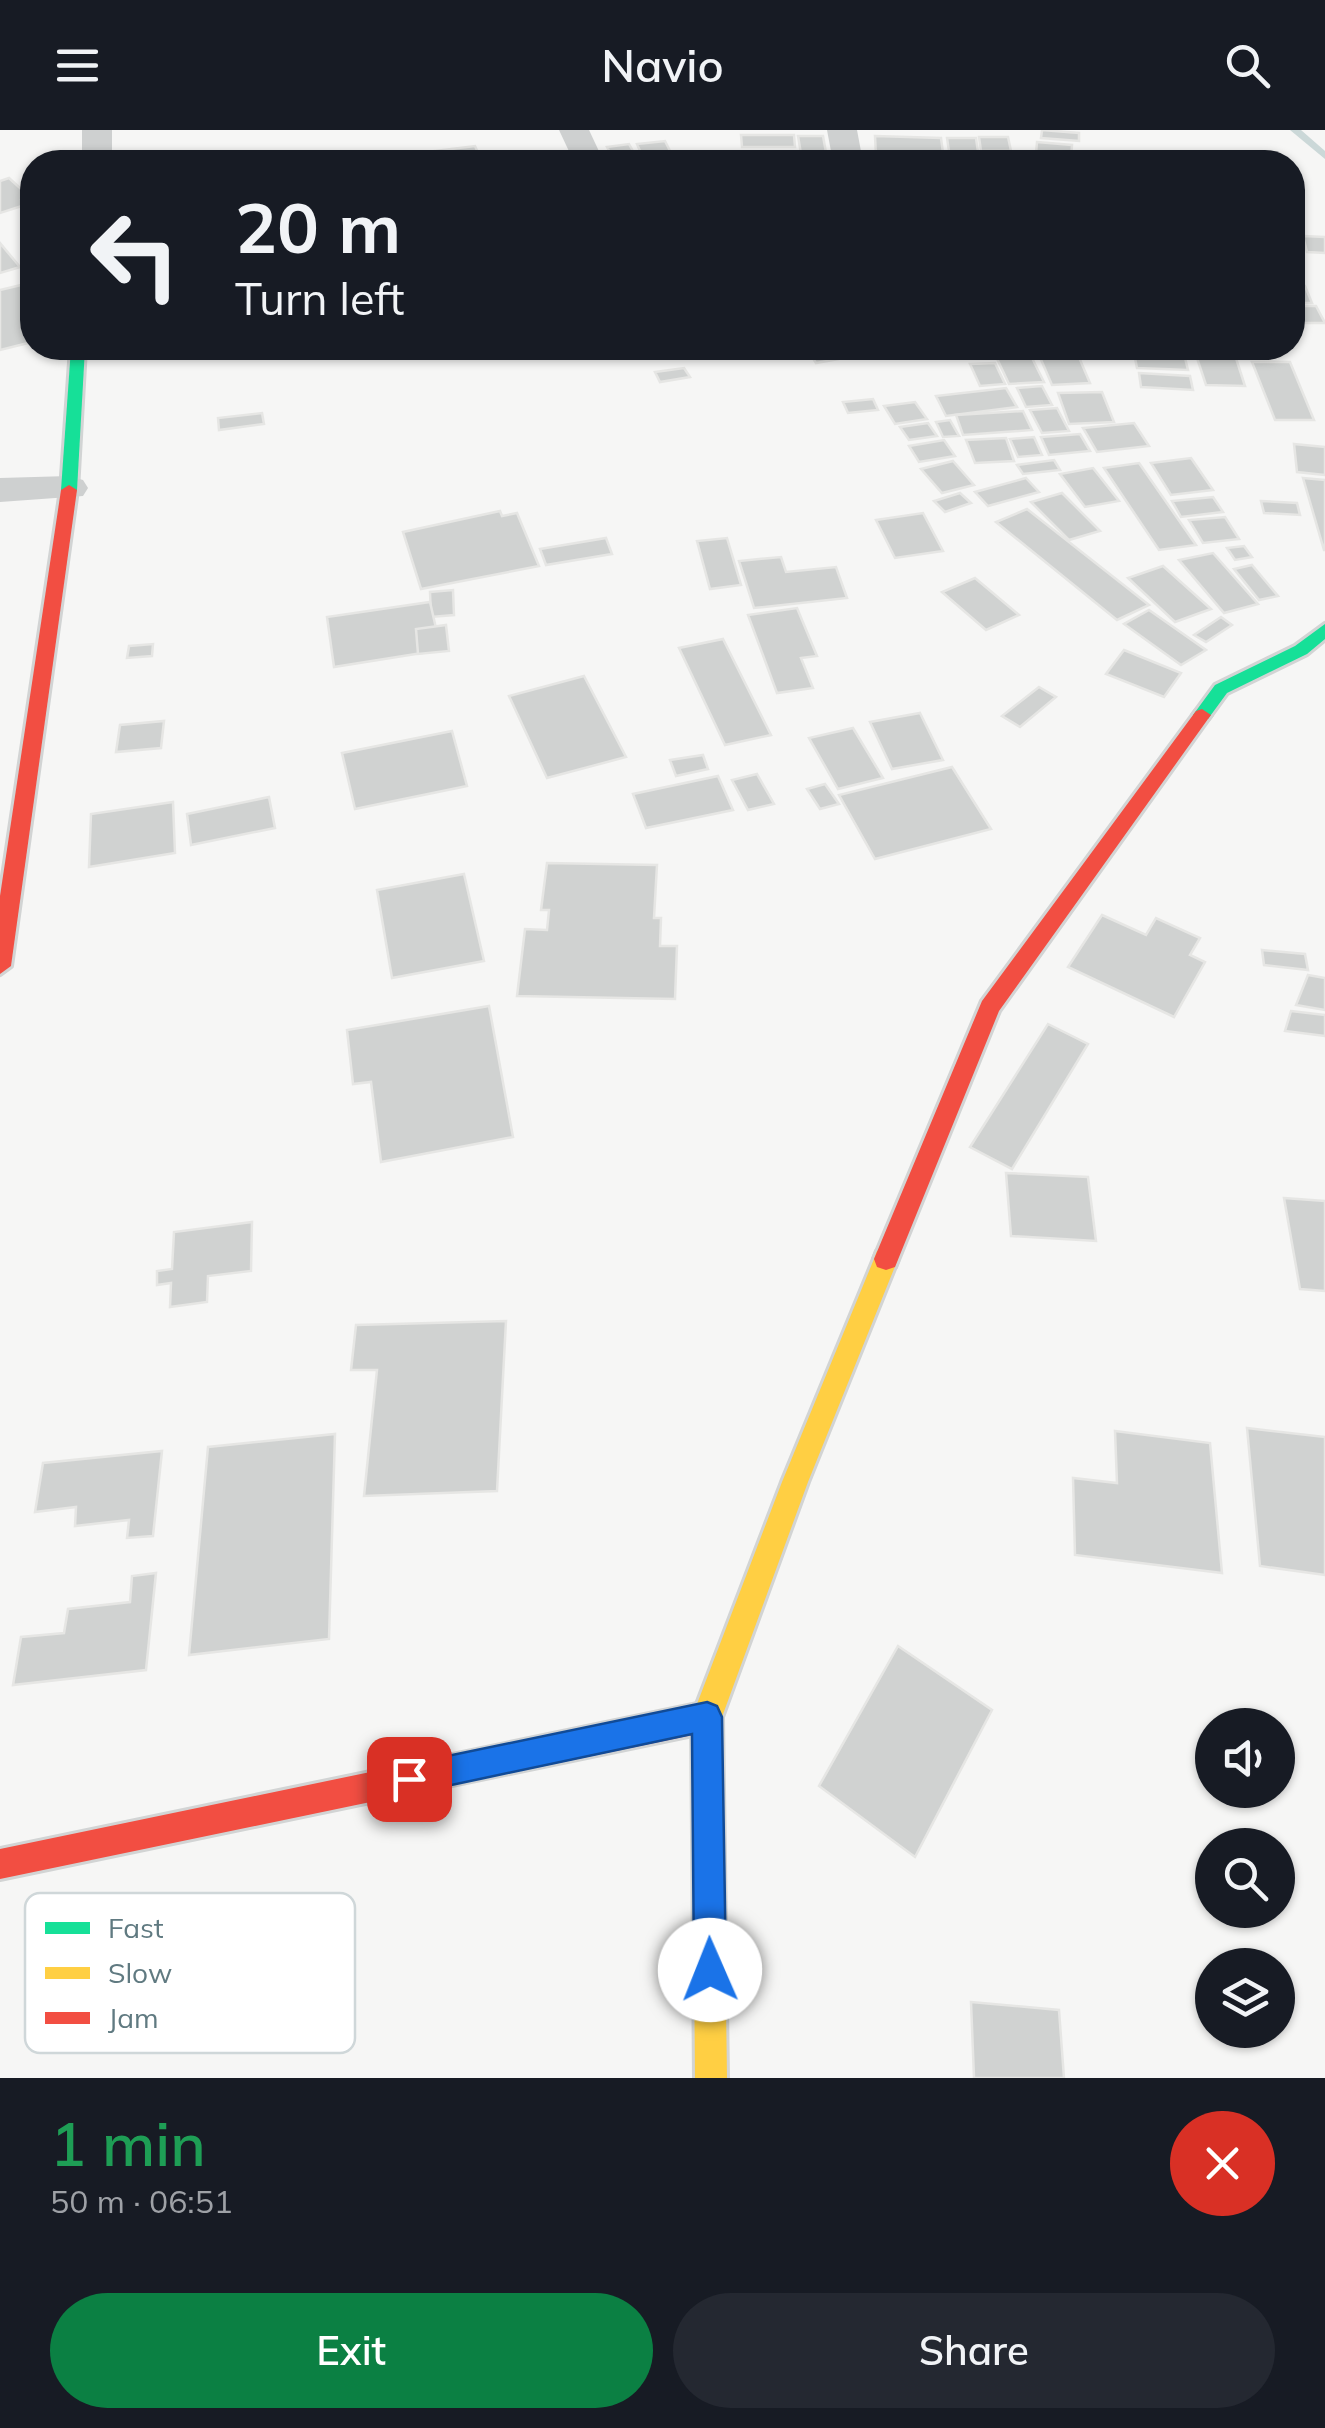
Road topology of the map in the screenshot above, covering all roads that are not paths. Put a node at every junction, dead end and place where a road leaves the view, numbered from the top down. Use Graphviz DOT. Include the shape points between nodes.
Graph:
graph roads {
  1 [pos="77,360"];
  2 [pos="70,488"];
  3 [pos="0,490"];
  4 [pos="1325,630"];
  5 [pos="0,966"];
  6 [pos="707,1717"];
  7 [pos="0,1864"];
  8 [pos="711,2078"];
  1 -- 2 [label="street"];
  2 -- 3 [label="street"];
  2 -- 5 [label="street"];
  4 -- 6 [label="street" via="1301,650 1221,689 990,1007 795,1482"];
  6 -- 7 [label="street"];
  6 -- 8 [label="street"];
}
